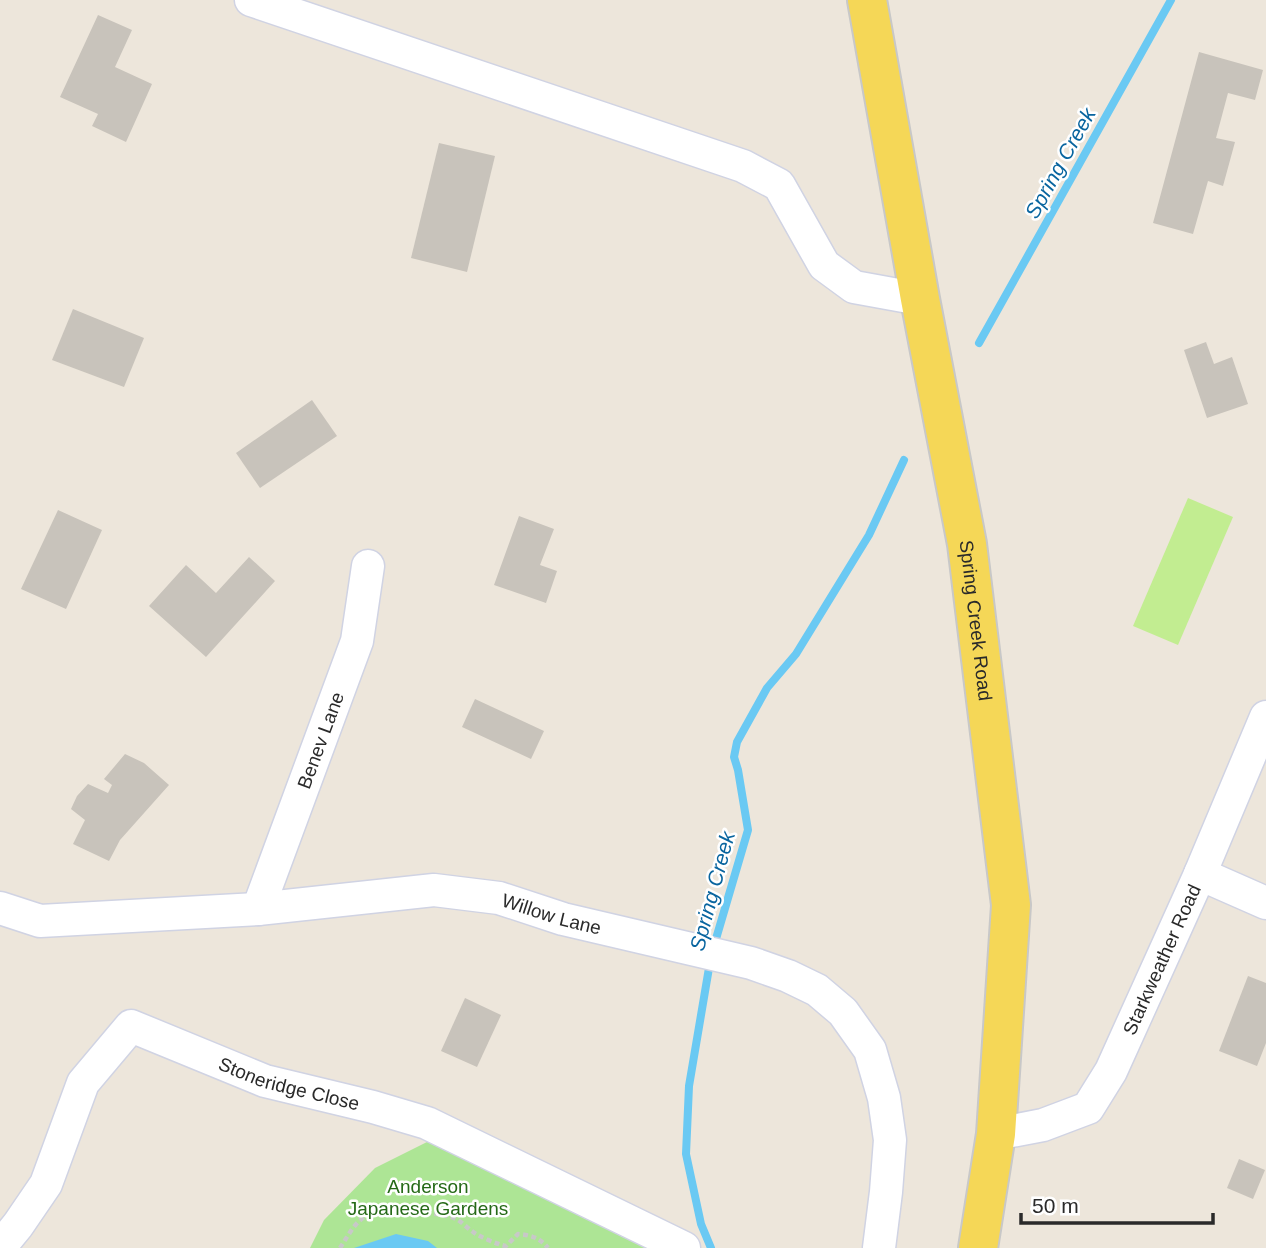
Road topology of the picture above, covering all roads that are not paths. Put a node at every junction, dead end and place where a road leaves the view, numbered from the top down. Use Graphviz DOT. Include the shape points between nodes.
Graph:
graph roads {
  1 [pos="251,0"];
  2 [pos="867,0"];
  3 [pos="920,299"];
  4 [pos="368,566"];
  5 [pos="1266,717"];
  6 [pos="1200,874"];
  7 [pos="1266,903"];
  8 [pos="0,908"];
  9 [pos="258,909"];
  10 [pos="996,1134"];
  11 [pos="0,1247"];
  12 [pos="684,1248"];
  13 [pos="879,1248"];
  14 [pos="978,1248"];
  1 -- 3 [label="street" via="743,166 779,185 824,265 854,287"];
  2 -- 3 [label="main road, Spring Creek Road"];
  3 -- 10 [label="main road, Spring Creek Road" via="967,544 1011,905"];
  4 -- 9 [label="street, Benev Lane" via="357,641"];
  5 -- 6 [label="street, Starkweather Road"];
  6 -- 7 [label="street"];
  6 -- 10 [label="street, Starkweather Road" via="1111,1072 1088,1108 1043,1125"];
  8 -- 9 [label="street, Willow Lane" via="40,921"];
  9 -- 13 [label="street, Willow Lane" via="434,890 499,898 563,919 751,963 817,990 843,1012 870,1049 884,1098 890,1140"];
  10 -- 14 [label="main road, Spring Creek Road"];
  11 -- 12 [label="street, Stoneridge Close" via="46,1184 83,1083 131,1026 265,1081 427,1123"];
}
